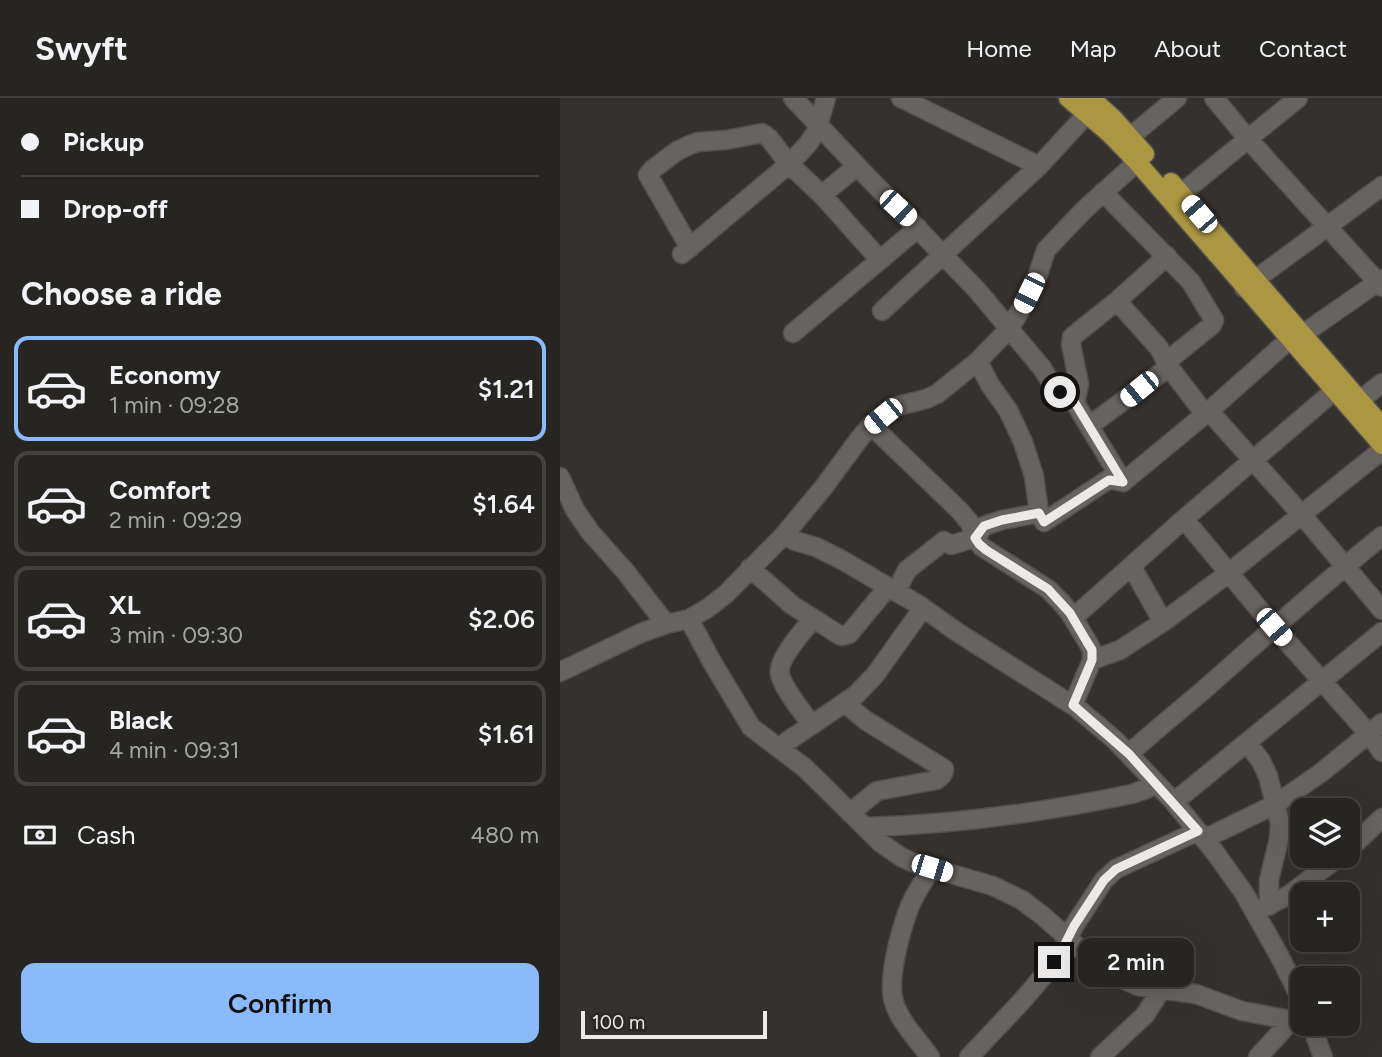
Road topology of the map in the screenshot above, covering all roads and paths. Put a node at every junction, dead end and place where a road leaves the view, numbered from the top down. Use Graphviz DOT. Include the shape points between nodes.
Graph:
graph roads {
  1 [pos="793,98"];
  2 [pos="826,98"];
  3 [pos="901,98"];
  4 [pos="1068,98"];
  5 [pos="1177,98"];
  6 [pos="1214,98"];
  7 [pos="1298,98"];
  8 [pos="1089,106"];
  9 [pos="818,124"];
  10 [pos="1130,137"];
  11 [pos="1248,139"];
  12 [pos="1137,162"];
  13 [pos="789,164"];
  14 [pos="857,166"];
  15 [pos="1039,166"];
  16 [pos="1382,186"];
  17 [pos="1103,192"];
  18 [pos="822,195"];
  19 [pos="1177,197"];
  20 [pos="1328,226"];
  21 [pos="918,228"];
  22 [pos="943,254"];
  23 [pos="1167,256"];
  24 [pos="880,260"];
  25 [pos="1381,283"];
  26 [pos="1250,284"];
  27 [pos="1117,301"];
  28 [pos="882,311"];
  29 [pos="1009,329"];
  30 [pos="793,333"];
  31 [pos="1296,336"];
  32 [pos="978,361"];
  33 [pos="1167,365"];
  34 [pos="1382,383"];
  35 [pos="1334,391"];
  36 [pos="1359,401"];
  37 [pos="1075,403"];
  38 [pos="1207,413"];
  39 [pos="871,425"];
  40 [pos="1089,426"];
  41 [pos="1382,426"];
  42 [pos="1382,448"];
  43 [pos="1252,460"];
  44 [pos="560,477"];
  45 [pos="1123,482"];
  46 [pos="1039,513"];
  47 [pos="1302,515"];
  48 [pos="1184,519"];
  49 [pos="784,535"];
  50 [pos="1382,536"];
  51 [pos="975,538"];
  52 [pos="1344,566"];
  53 [pos="1132,567"];
  54 [pos="750,568"];
  55 [pos="1230,572"];
  56 [pos="892,589"];
  57 [pos="923,608"];
  58 [pos="1382,610"];
  59 [pos="1073,618"];
  60 [pos="689,619"];
  61 [pos="813,619"];
  62 [pos="1163,622"];
  63 [pos="666,624"];
  64 [pos="1274,627"];
  65 [pos="1382,632"];
  66 [pos="1092,660"];
  67 [pos="560,672"];
  68 [pos="1321,681"];
  69 [pos="845,702"];
  70 [pos="1073,705"];
  71 [pos="812,725"];
  72 [pos="1375,729"];
  73 [pos="1247,743"];
  74 [pos="779,747"];
  75 [pos="1382,752"];
  76 [pos="1129,754"];
  77 [pos="1155,783"];
  78 [pos="1174,803"];
  79 [pos="1276,804"];
  80 [pos="850,813"];
  81 [pos="1382,818"];
  82 [pos="865,827"];
  83 [pos="1201,835"];
  84 [pos="1360,838"];
  85 [pos="932,868"];
  86 [pos="1324,868"];
  87 [pos="1262,909"];
  88 [pos="1068,939"];
  89 [pos="1290,977"];
  90 [pos="1161,990"];
  91 [pos="1290,1020"];
  92 [pos="1290,1027"];
  93 [pos="1315,1036"];
  94 [pos="930,1057"];
  95 [pos="969,1057"];
  96 [pos="1101,1057"];
  97 [pos="1258,1057"];
  98 [pos="1323,1057"];
  1 -- 9 [label="street"];
  2 -- 9 [label="street"];
  3 -- 15 [label="street"];
  4 -- 8 [label="main road"];
  5 -- 10 [label="street"];
  6 -- 11 [label="street"];
  7 -- 11 [label="street"];
  8 -- 10 [label="main road"];
  8 -- 12 [label="main road"];
  8 -- 15 [label="street"];
  9 -- 13 [label="street" via="813,138"];
  9 -- 14 [label="street"];
  10 -- 19 [label="main road"];
  11 -- 19 [label="street"];
  11 -- 20 [label="street"];
  12 -- 17 [label="street"];
  12 -- 19 [label="main road"];
  13 -- 13 [label="street" via="769,138 759,133 692,144 649,176 685,251"];
  13 -- 18 [label="street"];
  14 -- 18 [label="street"];
  14 -- 21 [label="street"];
  15 -- 22 [label="street"];
  16 -- 20 [label="street"];
  17 -- 23 [label="street"];
  17 -- 29 [label="street" via="1046,250"];
  18 -- 24 [label="street"];
  19 -- 26 [label="main road"];
  20 -- 25 [label="street"];
  20 -- 26 [label="street"];
  21 -- 22 [label="street"];
  21 -- 24 [label="street"];
  22 -- 28 [label="street"];
  22 -- 29 [label="street"];
  23 -- 27 [label="street"];
  23 -- 33 [label="street" via="1191,282 1214,320"];
  24 -- 30 [label="street"];
  25 -- 31 [label="street"];
  26 -- 31 [label="main road"];
  27 -- 33 [label="street" via="1159,348"];
  27 -- 37 [label="street" via="1072,337 1079,384"];
  29 -- 32 [label="street"];
  29 -- 37 [label="street" via="1054,387"];
  31 -- 35 [label="main road"];
  31 -- 36 [label="main road"];
  31 -- 38 [label="street"];
  32 -- 39 [label="street" via="937,394 894,407"];
  32 -- 46 [label="street" via="1023,442"];
  33 -- 38 [label="street"];
  33 -- 40 [label="street"];
  34 -- 36 [label="street"];
  35 -- 42 [label="main road"];
  35 -- 43 [label="street"];
  36 -- 41 [label="main road"];
  37 -- 40 [label="street"];
  38 -- 43 [label="street"];
  38 -- 45 [label="street"];
  39 -- 49 [label="street"];
  39 -- 51 [label="street" via="959,510"];
  40 -- 45 [label="street"];
  42 -- 47 [label="street"];
  43 -- 47 [label="street"];
  43 -- 48 [label="street"];
  44 -- 63 [label="street" via="591,533"];
  45 -- 46 [label="street" via="1109,480 1044,522"];
  46 -- 51 [label="street" via="984,526"];
  47 -- 52 [label="street"];
  47 -- 55 [label="street"];
  48 -- 53 [label="street"];
  48 -- 55 [label="street"];
  49 -- 54 [label="street"];
  49 -- 56 [label="street" via="842,559"];
  50 -- 52 [label="street"];
  51 -- 56 [label="street" via="951,545 944,541 907,570"];
  51 -- 59 [label="street" via="986,550 1048,589"];
  52 -- 58 [label="street"];
  52 -- 64 [label="street"];
  53 -- 59 [label="street"];
  53 -- 62 [label="street"];
  54 -- 60 [label="street" via="726,594"];
  54 -- 61 [label="street"];
  55 -- 62 [label="street"];
  55 -- 64 [label="street"];
  56 -- 57 [label="street"];
  56 -- 61 [label="street" via="849,634 841,636"];
  57 -- 69 [label="street" via="875,675"];
  57 -- 70 [label="street"];
  59 -- 66 [label="street" via="1092,650"];
  60 -- 63 [label="street"];
  60 -- 74 [label="street" via="751,727"];
  61 -- 71 [label="street" via="779,672"];
  62 -- 66 [label="street" via="1120,650"];
  63 -- 67 [label="street"];
  64 -- 68 [label="street"];
  64 -- 76 [label="street"];
  65 -- 68 [label="street"];
  66 -- 70 [label="street"];
  68 -- 72 [label="street"];
  68 -- 73 [label="street"];
  69 -- 71 [label="street"];
  69 -- 80 [label="street" via="865,720 942,766 944,772 936,780 877,791"];
  70 -- 76 [label="street"];
  71 -- 74 [label="street"];
  72 -- 75 [label="street"];
  72 -- 79 [label="street"];
  73 -- 78 [label="street"];
  73 -- 79 [label="street" via="1261,761"];
  74 -- 80 [label="street"];
  76 -- 77 [label="street"];
  77 -- 78 [label="street"];
  77 -- 82 [label="street" via="1132,794 1044,810 914,826"];
  78 -- 83 [label="street"];
  79 -- 83 [label="street"];
  79 -- 87 [label="street" via="1279,839"];
  80 -- 82 [label="street"];
  81 -- 84 [label="street"];
  82 -- 85 [label="street" via="891,851"];
  83 -- 87 [label="street"];
  83 -- 88 [label="street" via="1116,869 1104,880"];
  85 -- 88 [label="street" via="1022,900"];
  85 -- 94 [label="street" via="908,911 891,979 893,1002"];
  86 -- 87 [label="street"];
  87 -- 89 [label="street"];
  88 -- 90 [label="street" via="1112,974"];
  88 -- 95 [label="street" via="1022,1001"];
  90 -- 91 [label="street" via="1196,994 1242,1011"];
  90 -- 96 [label="street" via="1144,1015"];
  92 -- 97 [label="street"];
  93 -- 98 [label="street"];
}
